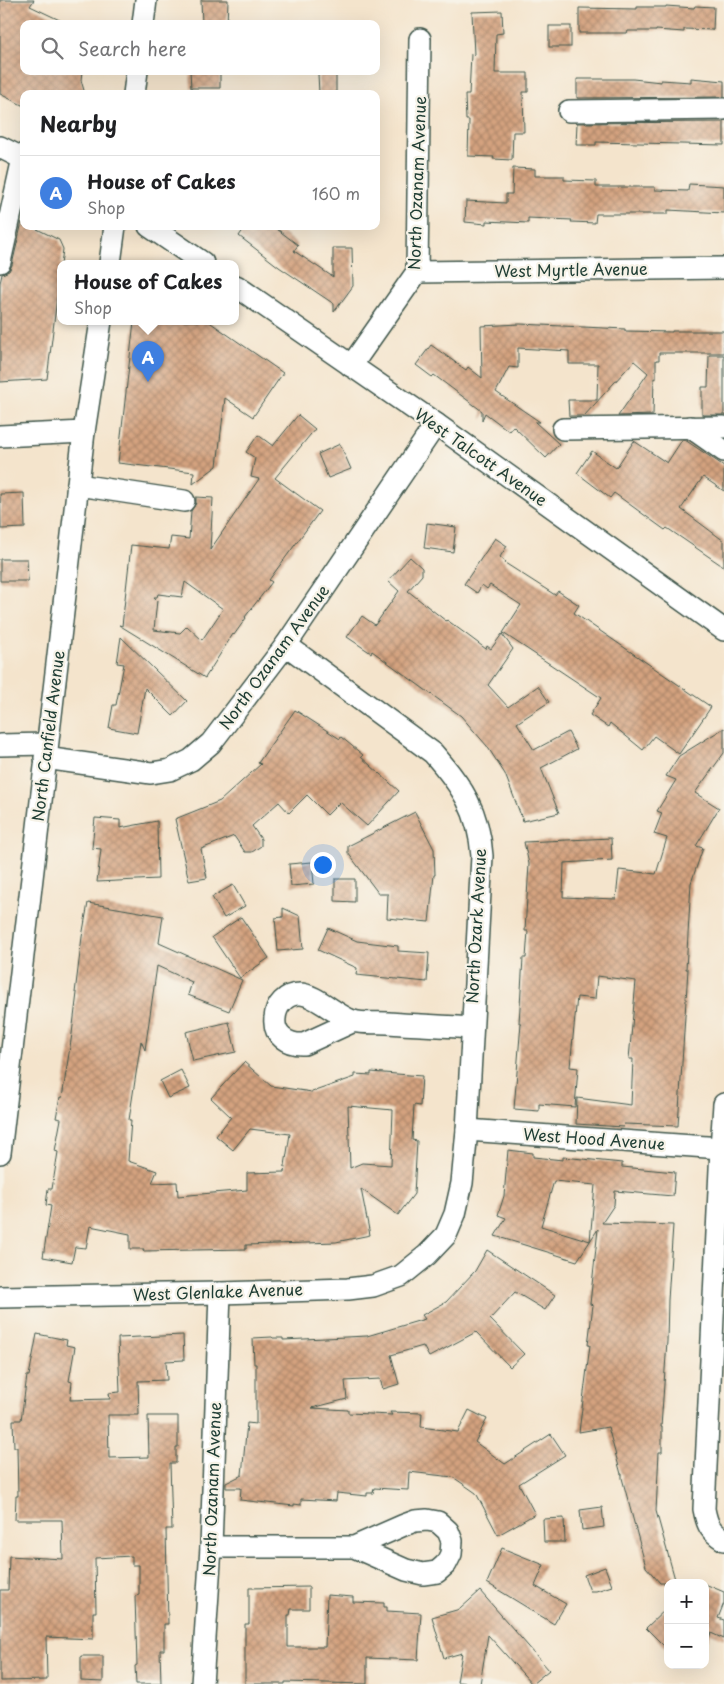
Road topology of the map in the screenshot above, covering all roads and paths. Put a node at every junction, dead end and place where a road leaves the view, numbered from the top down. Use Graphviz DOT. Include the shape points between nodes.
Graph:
graph roads {
  1 [pos="146,0"];
  2 [pos="144,20"];
  3 [pos="420,39"];
  4 [pos="136,75"];
  5 [pos="135,90"];
  6 [pos="724,109"];
  7 [pos="569,111"];
  8 [pos="0,147"];
  9 [pos="20,157"];
  10 [pos="20,172"];
  11 [pos="115,230"];
  12 [pos="155,230"];
  13 [pos="110,260"];
  14 [pos="199,260"];
  15 [pos="0,262"];
  16 [pos="724,268"];
  17 [pos="417,272"];
  18 [pos="239,288"];
  19 [pos="100,325"];
  20 [pos="351,366"];
  21 [pos="436,424"];
  22 [pos="690,427"];
  23 [pos="724,427"];
  24 [pos="563,429"];
  25 [pos="84,432"];
  26 [pos="0,436"];
  27 [pos="724,450"];
  28 [pos="78,485"];
  29 [pos="184,501"];
  30 [pos="724,630"];
  31 [pos="286,645"];
  32 [pos="0,745"];
  33 [pos="46,751"];
  34 [pos="354,1021"];
  35 [pos="471,1028"];
  36 [pos="7,1039"];
  37 [pos="724,1104"];
  38 [pos="467,1130"];
  39 [pos="720,1148"];
  40 [pos="0,1153"];
  41 [pos="427,1256"];
  42 [pos="220,1293"];
  43 [pos="0,1297"];
  44 [pos="719,1536"];
  45 [pos="211,1547"];
  46 [pos="354,1547"];
  47 [pos="202,1684"];
  1 -- 2 [label="street"];
  3 -- 17 [label="street, North Ozanam Avenue"];
  4 -- 5 [label="street"];
  6 -- 7 [label="street"];
  8 -- 9 [label="street"];
  10 -- 15 [label="street"];
  11 -- 13 [label="street"];
  12 -- 14 [label="street"];
  16 -- 17 [label="street, West Myrtle Avenue"];
  17 -- 20 [label="street, North Ozanam Avenue"];
  18 -- 20 [label="street, West Talcott Avenue"];
  19 -- 25 [label="street, North Canfield Avenue"];
  20 -- 21 [label="street, West Talcott Avenue"];
  21 -- 30 [label="street, West Talcott Avenue"];
  21 -- 31 [label="street, North Ozanam Avenue"];
  22 -- 23 [label="street"];
  22 -- 24 [label="street"];
  22 -- 27 [label="street"];
  25 -- 26 [label="street"];
  25 -- 28 [label="street, North Canfield Avenue"];
  28 -- 29 [label="street"];
  28 -- 33 [label="street, North Canfield Avenue"];
  31 -- 33 [label="street, North Ozanam Avenue" via="211,744 192,760 170,770 151,773"];
  31 -- 35 [label="street, North Ozark Avenue" via="433,752 467,799 480,835 482,856"];
  32 -- 33 [label="street, North Ozanam Avenue"];
  33 -- 36 [label="street, North Canfield Avenue"];
  34 -- 35 [label="street"];
  35 -- 38 [label="street, North Ozark Avenue"];
  36 -- 40 [label="street, North Canfield Avenue"];
  37 -- 39 [label="street"];
  38 -- 39 [label="street, West Hood Avenue"];
  38 -- 41 [label="street, North Ozark Avenue" via="462,1183 455,1214 446,1235"];
  39 -- 44 [label="street" via="704,1509 706,1522"];
  41 -- 42 [label="street, West Glenlake Avenue" via="401,1276 373,1286"];
  42 -- 43 [label="street, West Glenlake Avenue"];
  42 -- 45 [label="street, North Ozanam Avenue"];
  45 -- 46 [label="street"];
  45 -- 47 [label="street, North Ozanam Avenue"];
}
